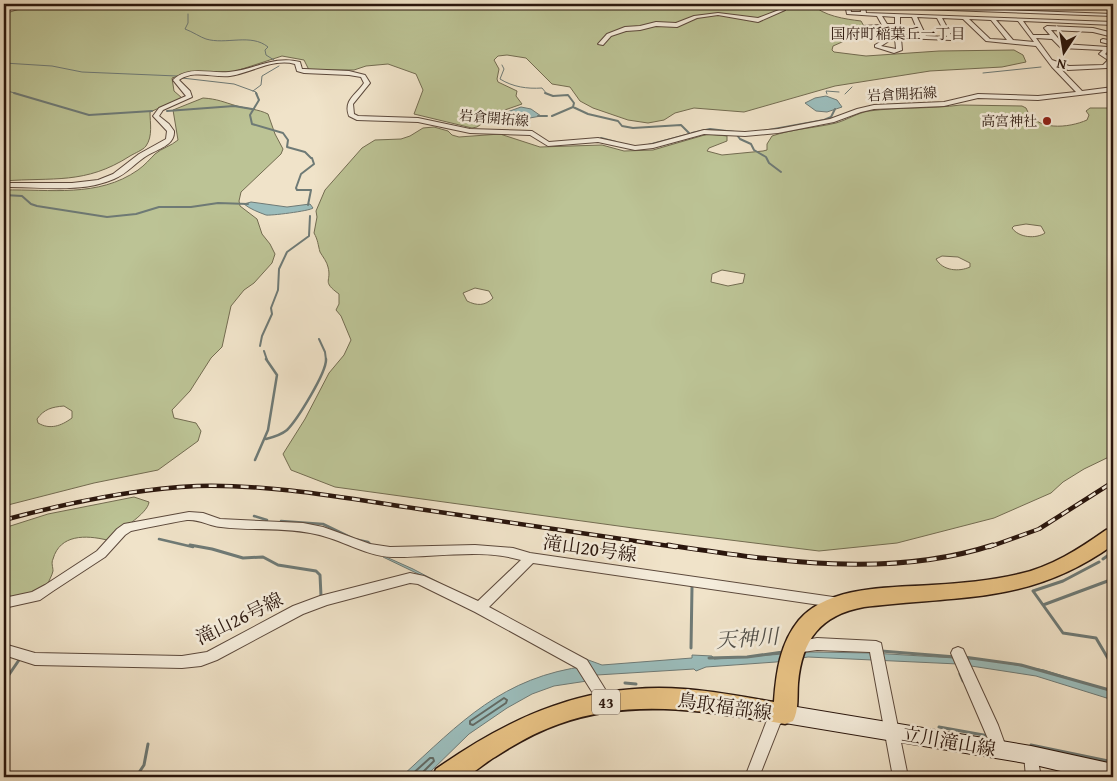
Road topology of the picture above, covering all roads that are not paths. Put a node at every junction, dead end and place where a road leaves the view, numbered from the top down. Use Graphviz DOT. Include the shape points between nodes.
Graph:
graph roads {
  1 [pos="774,4"];
  2 [pos="862,4"];
  3 [pos="967,4"];
  4 [pos="1013,4"];
  5 [pos="1073,4"];
  6 [pos="1093,4"];
  7 [pos="1102,4"];
  8 [pos="1113,5"];
  9 [pos="931,6"];
  10 [pos="963,9"];
  11 [pos="977,10"];
  12 [pos="1019,12"];
  13 [pos="1073,13"];
  14 [pos="864,14"];
  15 [pos="878,14"];
  16 [pos="897,14"];
  17 [pos="913,15"];
  18 [pos="1113,15"];
  19 [pos="937,16"];
  20 [pos="964,17"];
  21 [pos="982,18"];
  22 [pos="992,18"];
  23 [pos="1019,19"];
  24 [pos="1086,22"];
  25 [pos="1113,23"];
  26 [pos="885,26"];
  27 [pos="865,28"];
  28 [pos="1093,30"];
  29 [pos="946,31"];
  30 [pos="877,32"];
  31 [pos="959,32"];
  32 [pos="895,35"];
  33 [pos="1113,35"];
  34 [pos="1031,36"];
  35 [pos="1054,37"];
  36 [pos="924,38"];
  37 [pos="1103,41"];
  38 [pos="1011,42"];
  39 [pos="1113,43"];
  40 [pos="601,44"];
  41 [pos="1036,44"];
  42 [pos="1105,51"];
  43 [pos="1049,60"];
  44 [pos="1112,60"];
  45 [pos="1113,89"];
  46 [pos="1080,92"];
  47 [pos="4,185"];
  48 [pos="1113,535"];
  49 [pos="530,558"];
  50 [pos="4,603"];
  51 [pos="844,603"];
  52 [pos="480,608"];
  53 [pos="4,650"];
  54 [pos="958,653"];
  55 [pos="793,654"];
  56 [pos="606,702"];
  57 [pos="785,714"];
  58 [pos="893,732"];
  59 [pos="1000,750"];
  60 [pos="1031,755"];
  61 [pos="1113,774"];
  62 [pos="444,777"];
  63 [pos="752,777"];
  64 [pos="901,777"];
  65 [pos="1034,777"];
  1 -- 40 [label="street" via="783,10 762,19 708,14 677,25 656,24 625,29 609,35"];
  2 -- 9 [label="street"];
  2 -- 14 [label="street"];
  2 -- 14 [label="street" via="847,4 849,13"];
  3 -- 10 [label="street"];
  4 -- 12 [label="street"];
  5 -- 6 [label="street"];
  7 -- 8 [label="street"];
  9 -- 10 [label="street"];
  9 -- 19 [label="street"];
  10 -- 11 [label="street"];
  11 -- 12 [label="street"];
  11 -- 21 [label="street"];
  12 -- 13 [label="street"];
  12 -- 23 [label="street"];
  13 -- 18 [label="street"];
  13 -- 24 [label="street"];
  14 -- 15 [label="street"];
  15 -- 16 [label="street"];
  15 -- 26 [label="street"];
  16 -- 17 [label="street"];
  16 -- 26 [label="street" via="898,26"];
  17 -- 19 [label="street"];
  17 -- 36 [label="street"];
  19 -- 20 [label="street"];
  19 -- 29 [label="street"];
  20 -- 21 [label="street"];
  20 -- 38 [label="street" via="988,40"];
  21 -- 22 [label="street"];
  22 -- 23 [label="street"];
  22 -- 38 [label="street"];
  23 -- 24 [label="street"];
  23 -- 34 [label="street"];
  24 -- 25 [label="street"];
  24 -- 28 [label="street"];
  26 -- 27 [label="street"];
  26 -- 32 [label="street"];
  28 -- 33 [label="street"];
  28 -- 35 [label="street" via="1047,28"];
  28 -- 37 [label="street"];
  29 -- 31 [label="street"];
  29 -- 36 [label="street" via="950,38"];
  30 -- 32 [label="street"];
  32 -- 32 [label="street" via="899,50 877,46"];
  32 -- 36 [label="street"];
  34 -- 35 [label="street"];
  34 -- 41 [label="street"];
  35 -- 42 [label="street" via="1061,46"];
  37 -- 39 [label="street"];
  37 -- 42 [label="street" via="1108,47"];
  38 -- 41 [label="street"];
  41 -- 43 [label="street"];
  42 -- 44 [label="street"];
  43 -- 44 [label="street" via="1068,68 1105,67"];
  43 -- 46 [label="street"];
  45 -- 46 [label="street, 岩倉開拓線"];
  46 -- 47 [label="street, 岩倉開拓線" via="1038,98 978,96 944,104 874,107 832,121 745,134 704,132 636,148 598,140 548,144 532,133 470,132 418,120 357,118 351,115 349,108 355,94 367,86 363,76 304,72 299,70 298,63 281,61 231,74 180,76 176,80 189,96 160,110 156,116 167,125 170,138 112,178 79,185"];
  48 -- 51 [label="main road, 鳥取福部線" via="1069,564 1032,579"];
  49 -- 50 [label="street" via="474,550 390,552 368,548 311,528 219,523 190,516 128,527 101,554 49,588 34,596"];
  49 -- 51 [label="street, 滝山20号線"];
  49 -- 52 [label="street, 滝山20号線"];
  51 -- 55 [label="main road, 鳥取福部線" via="810,623 800,636"];
  52 -- 53 [label="street, 滝山26号線" via="420,579 410,578 298,610 201,660 47,660"];
  52 -- 56 [label="street" via="584,665"];
  54 -- 59 [label="street" via="992,724"];
  55 -- 57 [label="main road, 鳥取福部線"];
  55 -- 58 [label="street" via="818,644 876,647"];
  56 -- 57 [label="main road, 鳥取福部線 / 43" via="684,699"];
  56 -- 62 [label="main road, 鳥取福部線 / 43" via="571,709 519,729"];
  57 -- 58 [label="street, 立川滝山線"];
  57 -- 63 [label="street" via="774,720"];
  58 -- 59 [label="street, 立川滝山線"];
  58 -- 64 [label="street"];
  59 -- 60 [label="street, 立川滝山線"];
  60 -- 61 [label="street, 立川滝山線"];
  60 -- 65 [label="street"];
}
